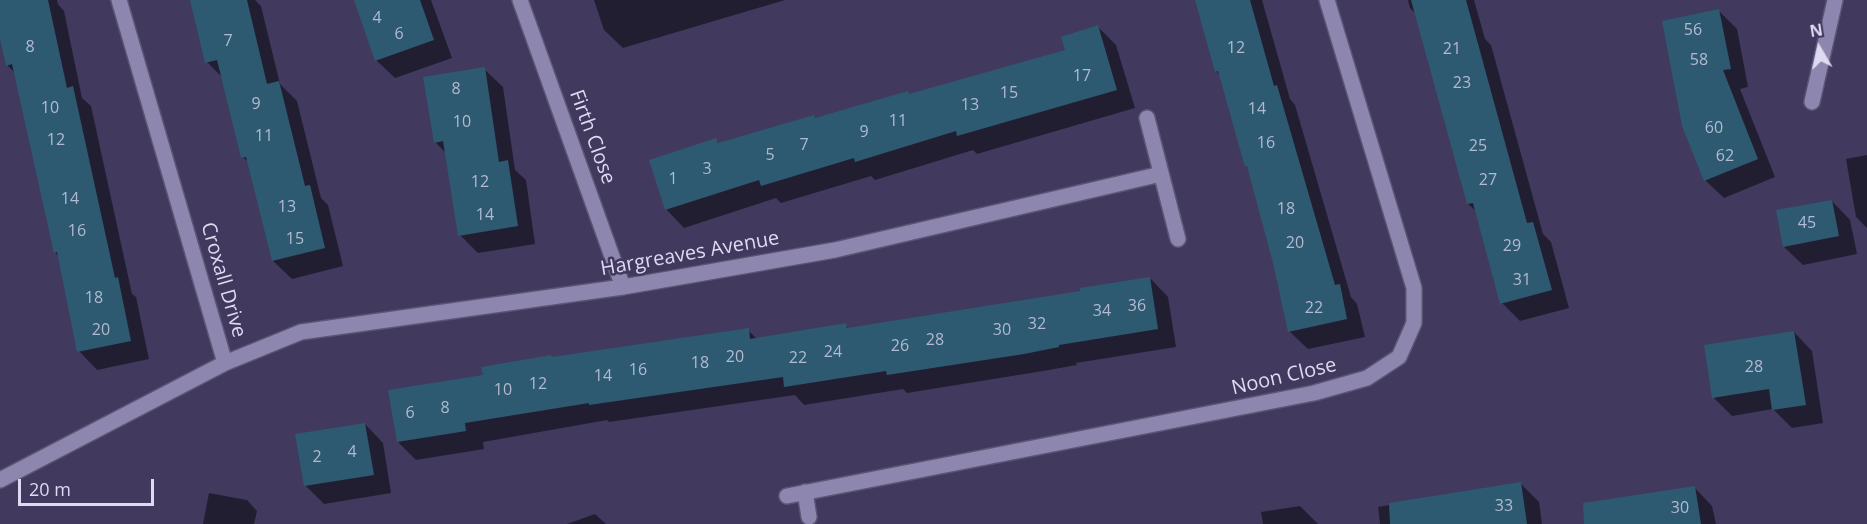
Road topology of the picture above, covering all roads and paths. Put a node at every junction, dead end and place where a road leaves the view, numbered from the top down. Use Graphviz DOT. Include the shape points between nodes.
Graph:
graph roads {
  1 [pos="119,0"];
  2 [pos="520,0"];
  3 [pos="1327,0"];
  4 [pos="1835,0"];
  5 [pos="1812,102"];
  6 [pos="1147,118"];
  7 [pos="1161,174"];
  8 [pos="1178,239"];
  9 [pos="623,287"];
  10 [pos="225,363"];
  11 [pos="0,480"];
  12 [pos="805,492"];
  13 [pos="786,496"];
  14 [pos="808,517"];
  1 -- 10 [label="street, Croxall Drive"];
  2 -- 9 [label="street, Firth Close"];
  3 -- 12 [label="street, Noon Close" via="1414,288 1414,323 1399,357 1367,378 1314,393"];
  4 -- 5 [label="street"];
  6 -- 7 [label="street"];
  7 -- 8 [label="street"];
  7 -- 9 [label="street, Hargreaves Avenue" via="835,250"];
  9 -- 10 [label="street, Hargreaves Avenue" via="301,332"];
  10 -- 11 [label="street, Croxall Drive"];
  12 -- 13 [label="street, Noon Close"];
  12 -- 14 [label="street"];
}
